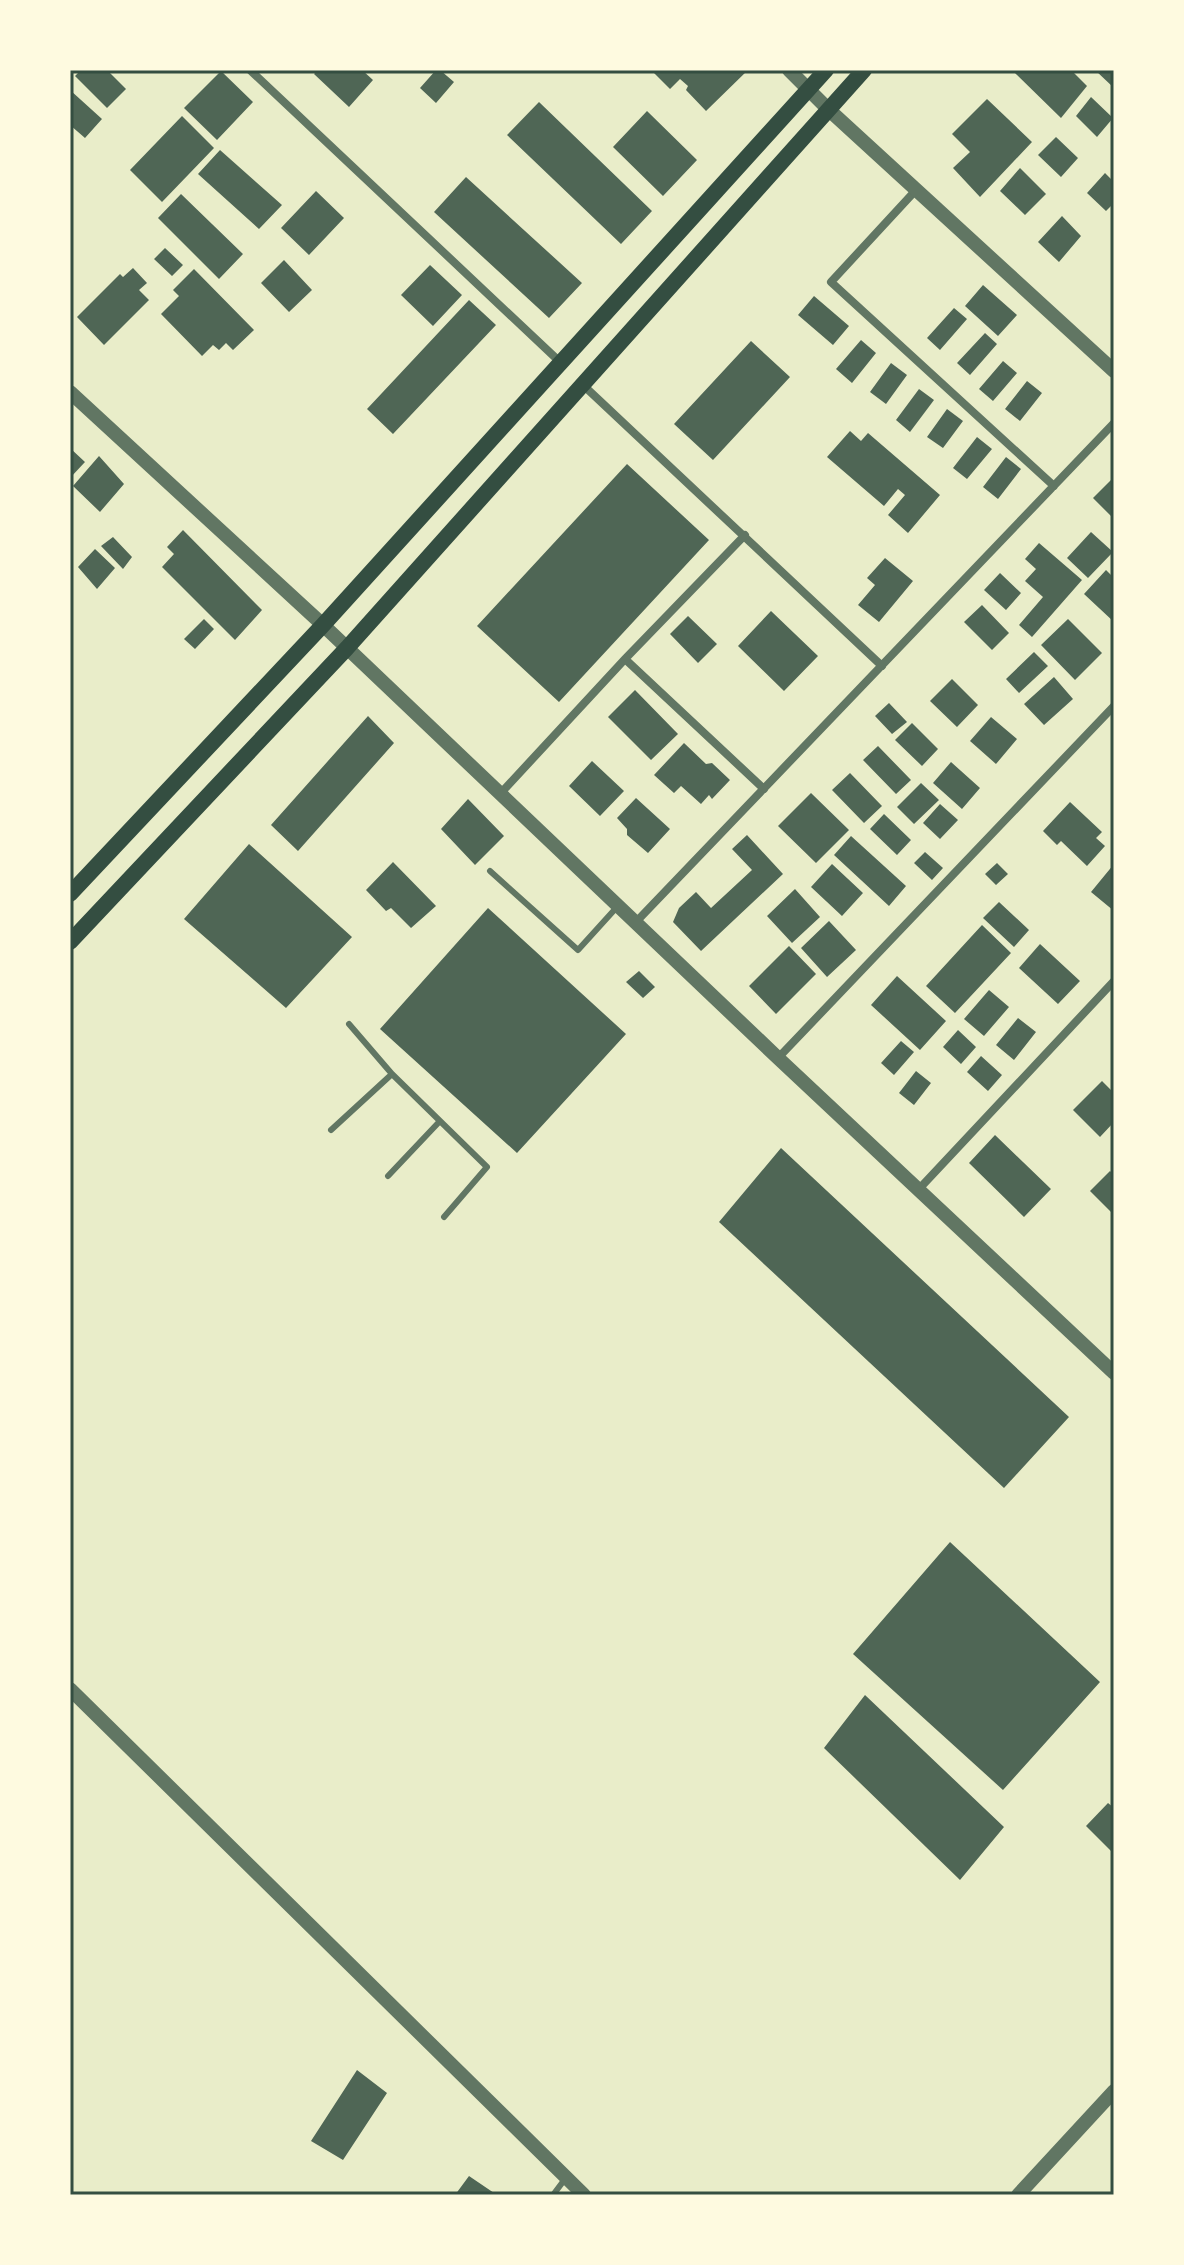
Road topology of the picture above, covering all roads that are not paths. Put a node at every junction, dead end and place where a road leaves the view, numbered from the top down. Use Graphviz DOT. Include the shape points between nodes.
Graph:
graph roads {
  1 [pos="250,70"];
  2 [pos="789,70"];
  3 [pos="826,70"];
  4 [pos="864,70"];
  5 [pos="808,89"];
  6 [pos="828,109"];
  7 [pos="916,190"];
  8 [pos="560,362"];
  9 [pos="1114,371"];
  10 [pos="581,383"];
  11 [pos="70,392"];
  12 [pos="1114,423"];
  13 [pos="1054,486"];
  14 [pos="745,535"];
  15 [pos="323,625"];
  16 [pos="347,648"];
  17 [pos="625,659"];
  18 [pos="882,666"];
  19 [pos="1114,706"];
  20 [pos="764,789"];
  21 [pos="500,794"];
  22 [pos="490,871"];
  23 [pos="70,894"];
  24 [pos="618,907"];
  25 [pos="635,923"];
  26 [pos="70,942"];
  27 [pos="1114,981"];
  28 [pos="349,1024"];
  29 [pos="778,1058"];
  30 [pos="392,1074"];
  31 [pos="440,1121"];
  32 [pos="331,1130"];
  33 [pos="388,1176"];
  34 [pos="919,1189"];
  35 [pos="444,1217"];
  36 [pos="1114,1373"];
  37 [pos="70,1689"];
  38 [pos="1114,2091"];
  39 [pos="567,2178"];
  40 [pos="553,2195"];
  41 [pos="584,2195"];
  42 [pos="1018,2195"];
  1 -- 8 [label="street"];
  2 -- 5 [label="street"];
  3 -- 5 [label="main road"];
  4 -- 6 [label="main road"];
  5 -- 6 [label="street"];
  5 -- 8 [label="main road"];
  6 -- 7 [label="street"];
  6 -- 10 [label="main road"];
  7 -- 9 [label="street"];
  7 -- 13 [label="street" via="831,282"];
  8 -- 15 [label="main road"];
  10 -- 14 [label="street"];
  10 -- 16 [label="main road"];
  11 -- 15 [label="street"];
  12 -- 13 [label="street"];
  13 -- 18 [label="street"];
  14 -- 17 [label="street"];
  14 -- 18 [label="street"];
  15 -- 16 [label="street"];
  15 -- 23 [label="main road"];
  16 -- 21 [label="street"];
  16 -- 26 [label="main road"];
  17 -- 20 [label="street"];
  17 -- 21 [label="street"];
  18 -- 20 [label="street"];
  19 -- 29 [label="street"];
  20 -- 25 [label="street"];
  21 -- 24 [label="street"];
  22 -- 24 [label="lane" via="578,950"];
  24 -- 25 [label="street"];
  25 -- 29 [label="street"];
  27 -- 34 [label="street"];
  28 -- 30 [label="lane"];
  29 -- 34 [label="street"];
  30 -- 31 [label="lane"];
  30 -- 32 [label="lane"];
  31 -- 33 [label="lane"];
  31 -- 35 [label="lane" via="487,1167"];
  34 -- 36 [label="street"];
  37 -- 39 [label="street"];
  38 -- 42 [label="street"];
  39 -- 40 [label="lane"];
  39 -- 41 [label="street"];
}
